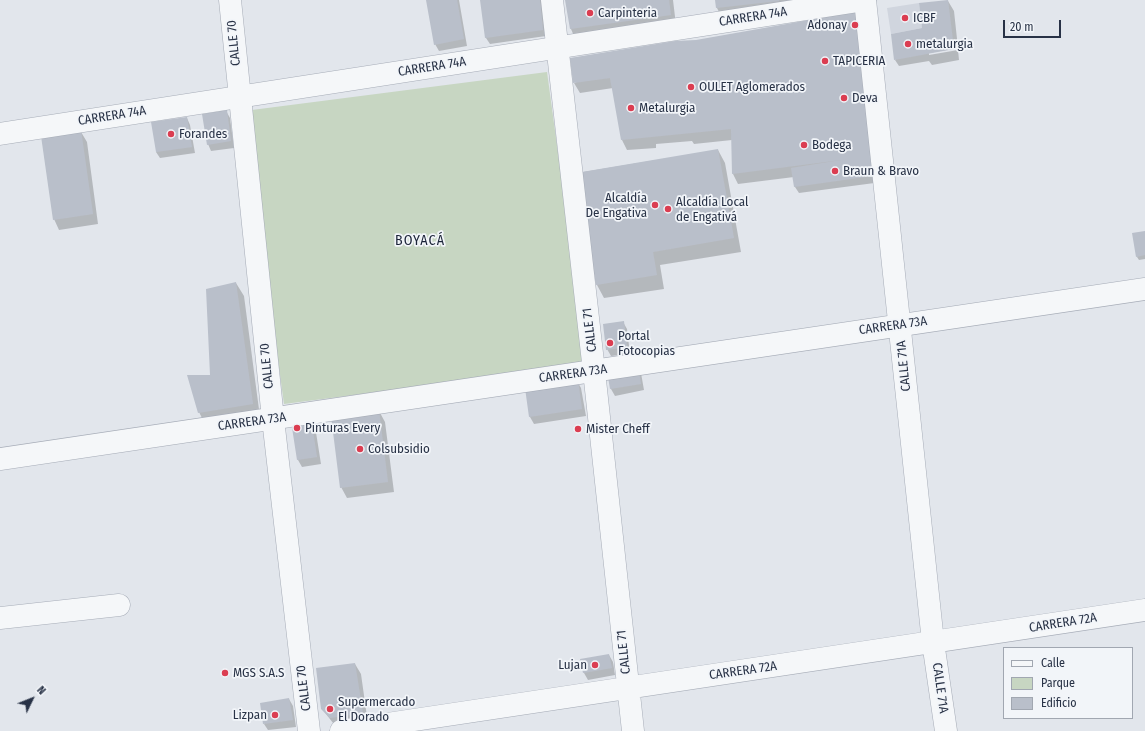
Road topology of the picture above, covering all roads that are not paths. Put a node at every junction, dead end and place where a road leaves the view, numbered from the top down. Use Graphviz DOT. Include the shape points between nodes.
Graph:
graph roads {
  1 [pos="230,0"];
  2 [pos="552,0"];
  3 [pos="865,0"];
  4 [pos="558,48"];
  5 [pos="240,97"];
  6 [pos="0,134"];
  7 [pos="1145,289"];
  8 [pos="900,325"];
  9 [pos="594,371"];
  10 [pos="273,419"];
  11 [pos="0,459"];
  12 [pos="119,605"];
  13 [pos="1145,610"];
  14 [pos="0,618"];
  15 [pos="933,642"];
  16 [pos="628,688"];
  17 [pos="309,731"];
  18 [pos="341,731"];
  19 [pos="632,731"];
  20 [pos="946,731"];
  1 -- 5 [label="street, CALLE 70"];
  2 -- 4 [label="street, CALLE 71"];
  3 -- 4 [label="street, CARRERA 74A"];
  3 -- 8 [label="street, CALLE 71A"];
  4 -- 5 [label="street, CARRERA 74A"];
  4 -- 9 [label="street, CALLE 71"];
  5 -- 6 [label="street, CARRERA 74A"];
  5 -- 10 [label="street, CALLE 70"];
  7 -- 8 [label="street, CARRERA 73A"];
  8 -- 9 [label="street, CARRERA 73A"];
  8 -- 15 [label="street, CALLE 71A"];
  9 -- 10 [label="street, CARRERA 73A"];
  9 -- 16 [label="street, CALLE 71"];
  10 -- 11 [label="street, CARRERA 73A"];
  10 -- 17 [label="street, CALLE 70"];
  12 -- 14 [label="street"];
  13 -- 15 [label="street, CARRERA 72A"];
  15 -- 16 [label="street, CARRERA 72A"];
  15 -- 20 [label="street, CALLE 71A"];
  16 -- 18 [label="street, CARRERA 72A"];
  16 -- 19 [label="street, CALLE 71"];
}
